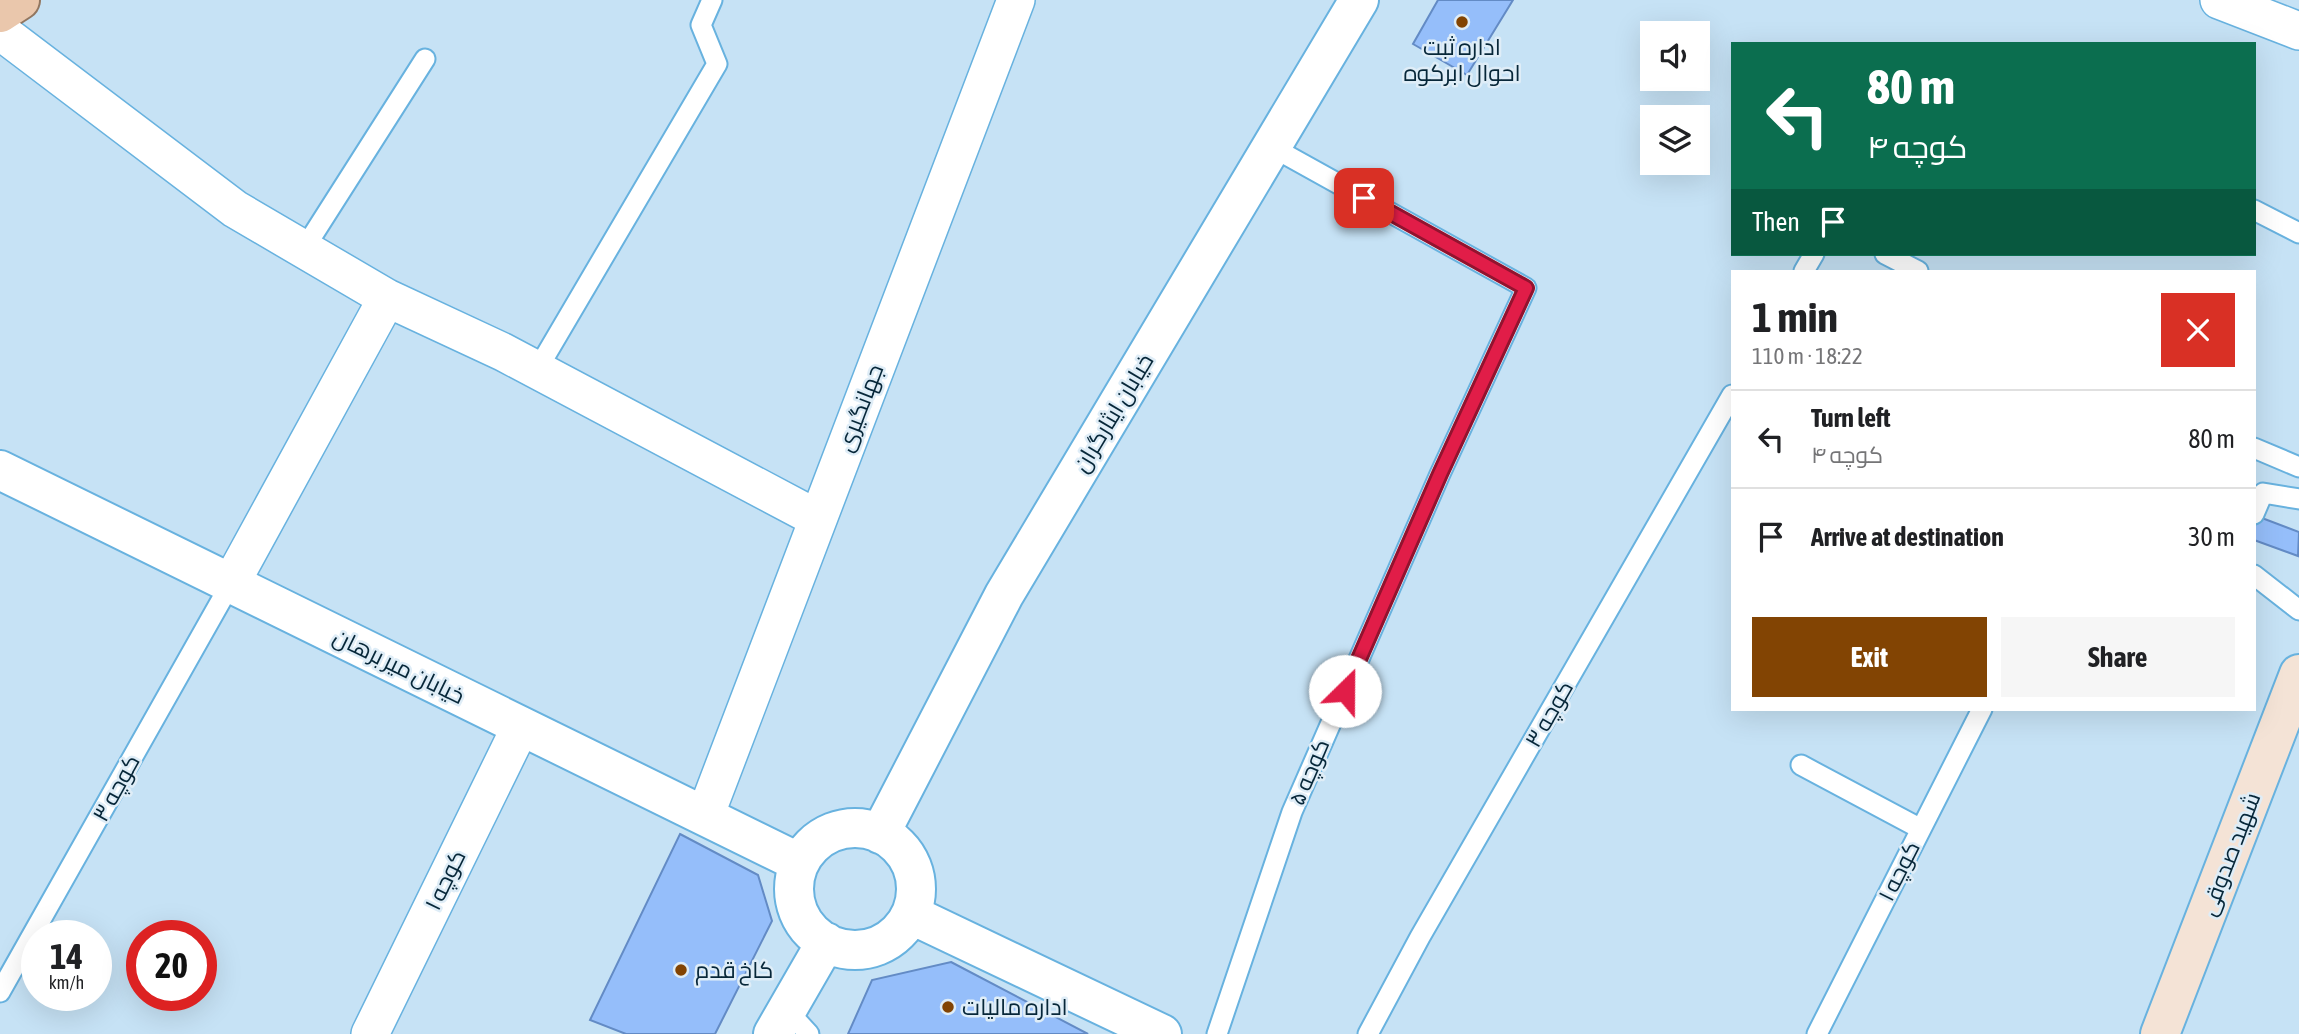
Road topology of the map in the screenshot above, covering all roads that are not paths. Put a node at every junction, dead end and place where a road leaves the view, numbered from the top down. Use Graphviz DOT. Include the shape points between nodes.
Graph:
graph roads {
  1 [pos="20,0"];
  2 [pos="712,0"];
  3 [pos="1016,0"];
  4 [pos="1359,0"];
  5 [pos="2219,0"];
  6 [pos="0,13"];
  7 [pos="0,31"];
  8 [pos="2299,31"];
  9 [pos="425,59"];
  10 [pos="1272,147"];
  11 [pos="2256,211"];
  12 [pos="2299,233"];
  13 [pos="304,249"];
  14 [pos="1889,256"];
  15 [pos="1916,270"];
  16 [pos="387,298"];
  17 [pos="537,370"];
  18 [pos="1731,397"];
  19 [pos="2256,448"];
  20 [pos="2299,467"];
  21 [pos="0,470"];
  22 [pos="2299,499"];
  23 [pos="2256,509"];
  24 [pos="818,519"];
  25 [pos="2256,577"];
  26 [pos="231,583"];
  27 [pos="2299,610"];
  28 [pos="2299,674"];
  29 [pos="1981,711"];
  30 [pos="521,726"];
  31 [pos="1801,765"];
  32 [pos="705,816"];
  33 [pos="1921,829"];
  34 [pos="880,834"];
  35 [pos="798,862"];
  36 [pos="912,915"];
  37 [pos="826,942"];
  38 [pos="0,992"];
  39 [pos="790,1026"];
  40 [pos="370,1034"];
  41 [pos="1162,1034"];
  42 [pos="1217,1034"];
  43 [pos="1368,1034"];
  44 [pos="1816,1034"];
  45 [pos="2160,1034"];
  1 -- 6 [label="main road"];
  2 -- 17 [label="lane" via="701,25 717,64"];
  3 -- 24 [label="street, جهانگیری"];
  4 -- 10 [label="street, خیابان ایثارگران"];
  5 -- 8 [label="street"];
  7 -- 13 [label="street" via="235,208"];
  9 -- 13 [label="lane"];
  10 -- 34 [label="street, خیابان ایثارگران" via="1004,595"];
  10 -- 42 [label="lane, کوچه ۵" via="1526,288 1292,812"];
  11 -- 12 [label="lane"];
  13 -- 16 [label="street"];
  14 -- 15 [label="lane"];
  16 -- 17 [label="street"];
  16 -- 26 [label="street"];
  17 -- 24 [label="street"];
  18 -- 43 [label="lane, کوچه ۳"];
  19 -- 20 [label="lane"];
  21 -- 26 [label="street, خیابان میر برهان"];
  22 -- 23 [label="lane" via="2263,493"];
  24 -- 32 [label="street, جهانگیری"];
  25 -- 27 [label="lane"];
  26 -- 30 [label="street, خیابان میر برهان"];
  26 -- 38 [label="lane, کوچه ۳"];
  28 -- 45 [label="main road, شهید صدوقی"];
  29 -- 33 [label="lane, کوچه ۱"];
  30 -- 32 [label="street, خیابان میر برهان"];
  30 -- 40 [label="street, کوچه ۱"];
  31 -- 33 [label="lane"];
  32 -- 35 [label="street, خیابان میر برهان"];
  33 -- 44 [label="lane, کوچه ۱"];
  34 -- 35 [label="street" via="863,826 825,834"];
  34 -- 36 [label="street" via="898,842 917,877"];
  35 -- 37 [label="street" via="793,901 812,935"];
  36 -- 37 [label="street" via="885,944 847,951"];
  36 -- 41 [label="street"];
  37 -- 39 [label="street"];
}
